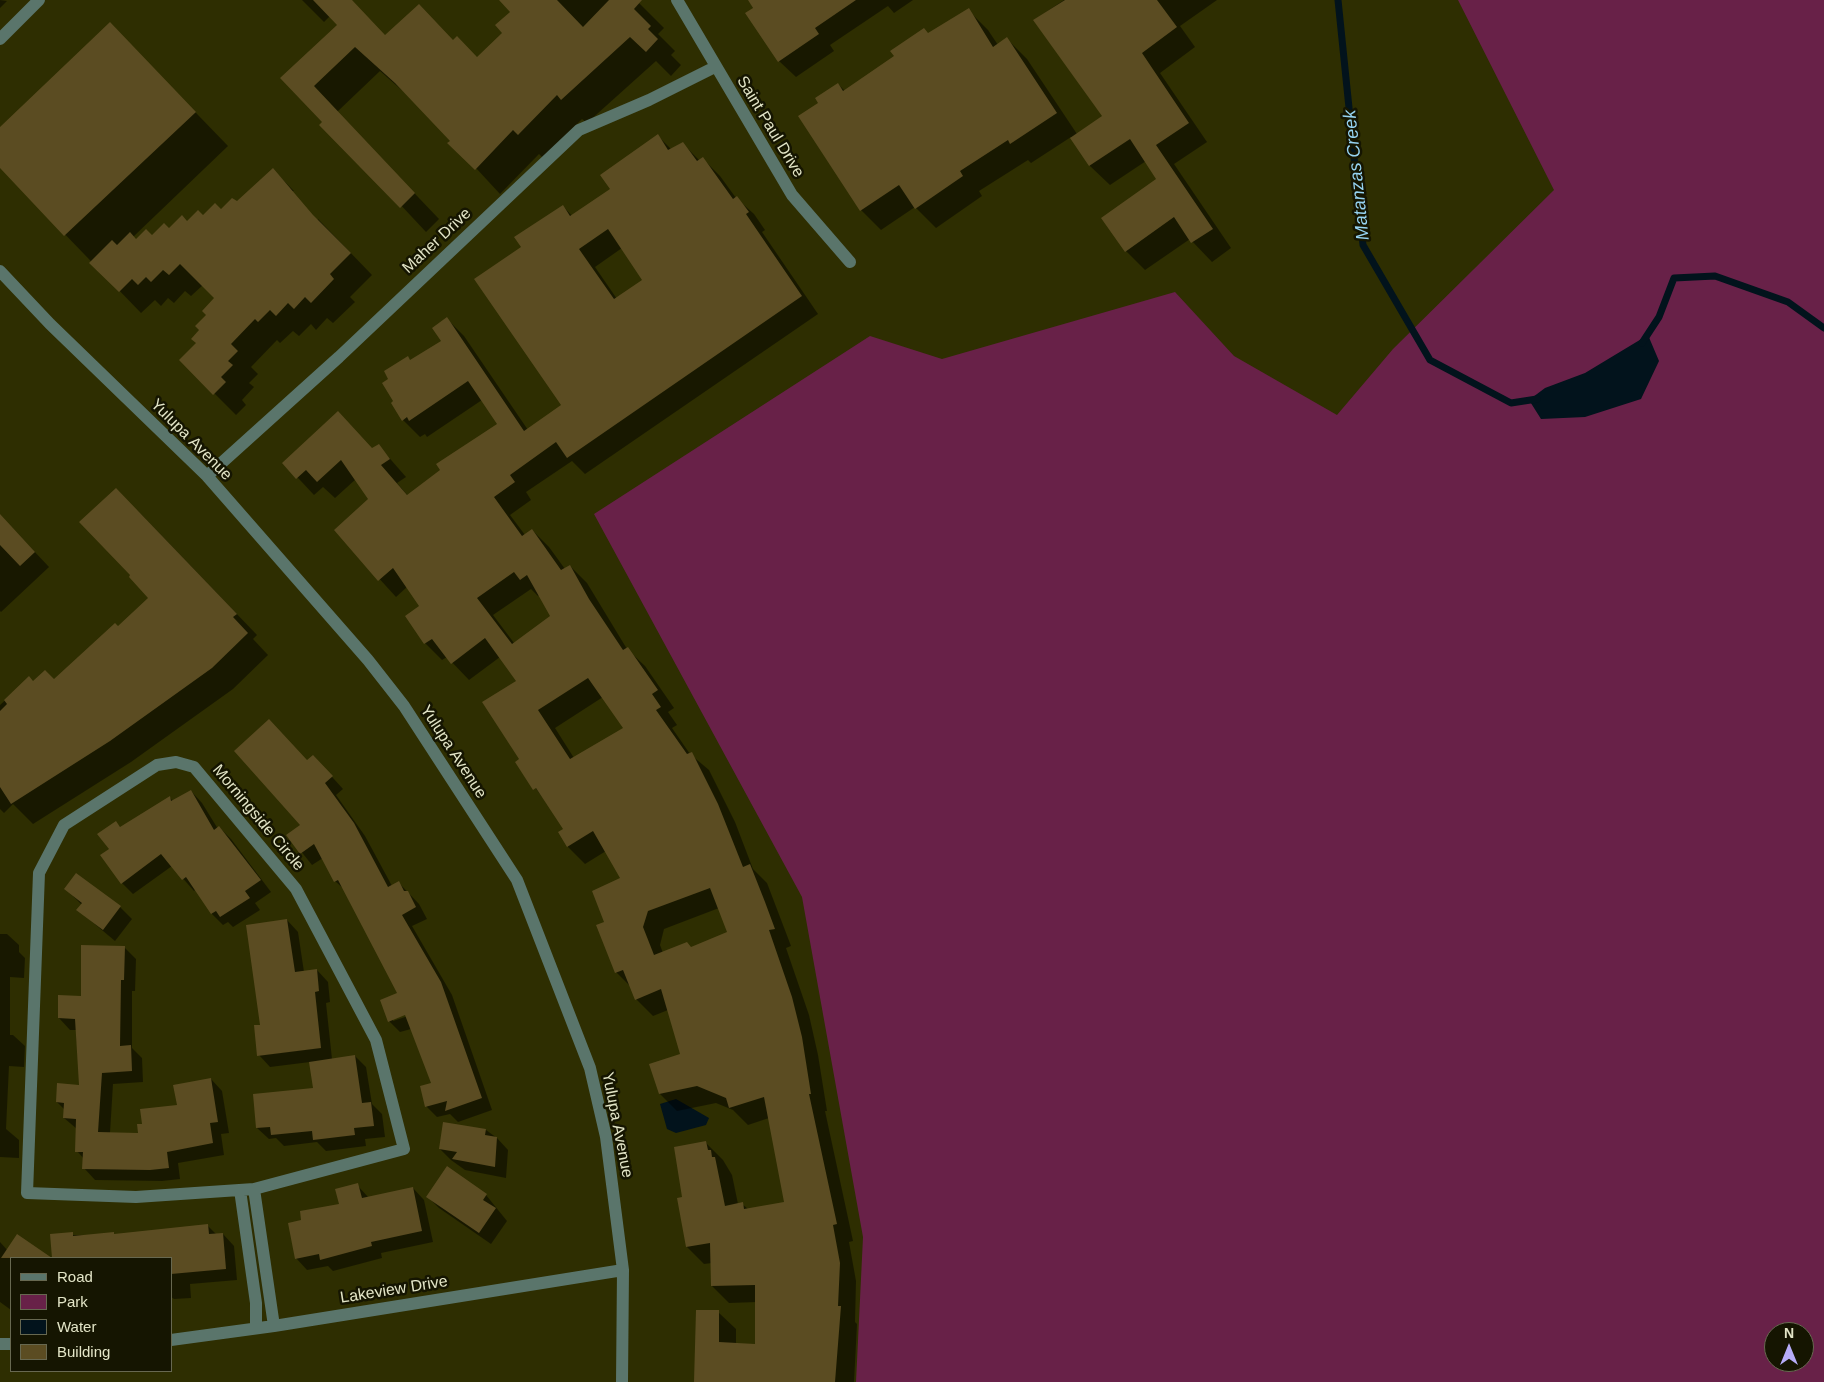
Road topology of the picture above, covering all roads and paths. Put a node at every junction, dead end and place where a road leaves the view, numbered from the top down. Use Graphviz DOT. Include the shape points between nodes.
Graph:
graph roads {
  1 [pos="39,0"];
  2 [pos="677,0"];
  3 [pos="0,39"];
  4 [pos="715,67"];
  5 [pos="850,262"];
  6 [pos="0,271"];
  7 [pos="207,476"];
  8 [pos="254,1188"];
  9 [pos="240,1190"];
  10 [pos="622,1270"];
  11 [pos="274,1326"];
  12 [pos="256,1328"];
  13 [pos="172,1340"];
  14 [pos="622,1382"];
  1 -- 3 [label="street"];
  2 -- 4 [label="street, Saint Paul Drive"];
  4 -- 5 [label="street, Saint Paul Drive" via="792,195"];
  4 -- 7 [label="street, Maher Drive" via="579,130 340,357"];
  6 -- 7 [label="street, Yulupa Avenue"];
  7 -- 10 [label="street, Yulupa Avenue" via="368,660 404,706 516,880 590,1068 606,1137"];
  8 -- 9 [label="street, Morningside Circle"];
  8 -- 9 [label="street, Morningside Circle" via="404,1149 376,1040 296,890 194,767 176,762 157,765 64,825 38,873 27,1194 136,1197"];
  8 -- 11 [label="street"];
  9 -- 12 [label="street" via="256,1303"];
  10 -- 11 [label="street, Lakeview Drive"];
  10 -- 14 [label="street, Yulupa Avenue"];
  11 -- 12 [label="street, Lakeview Drive"];
  12 -- 13 [label="street, Lakeview Drive"];
}
